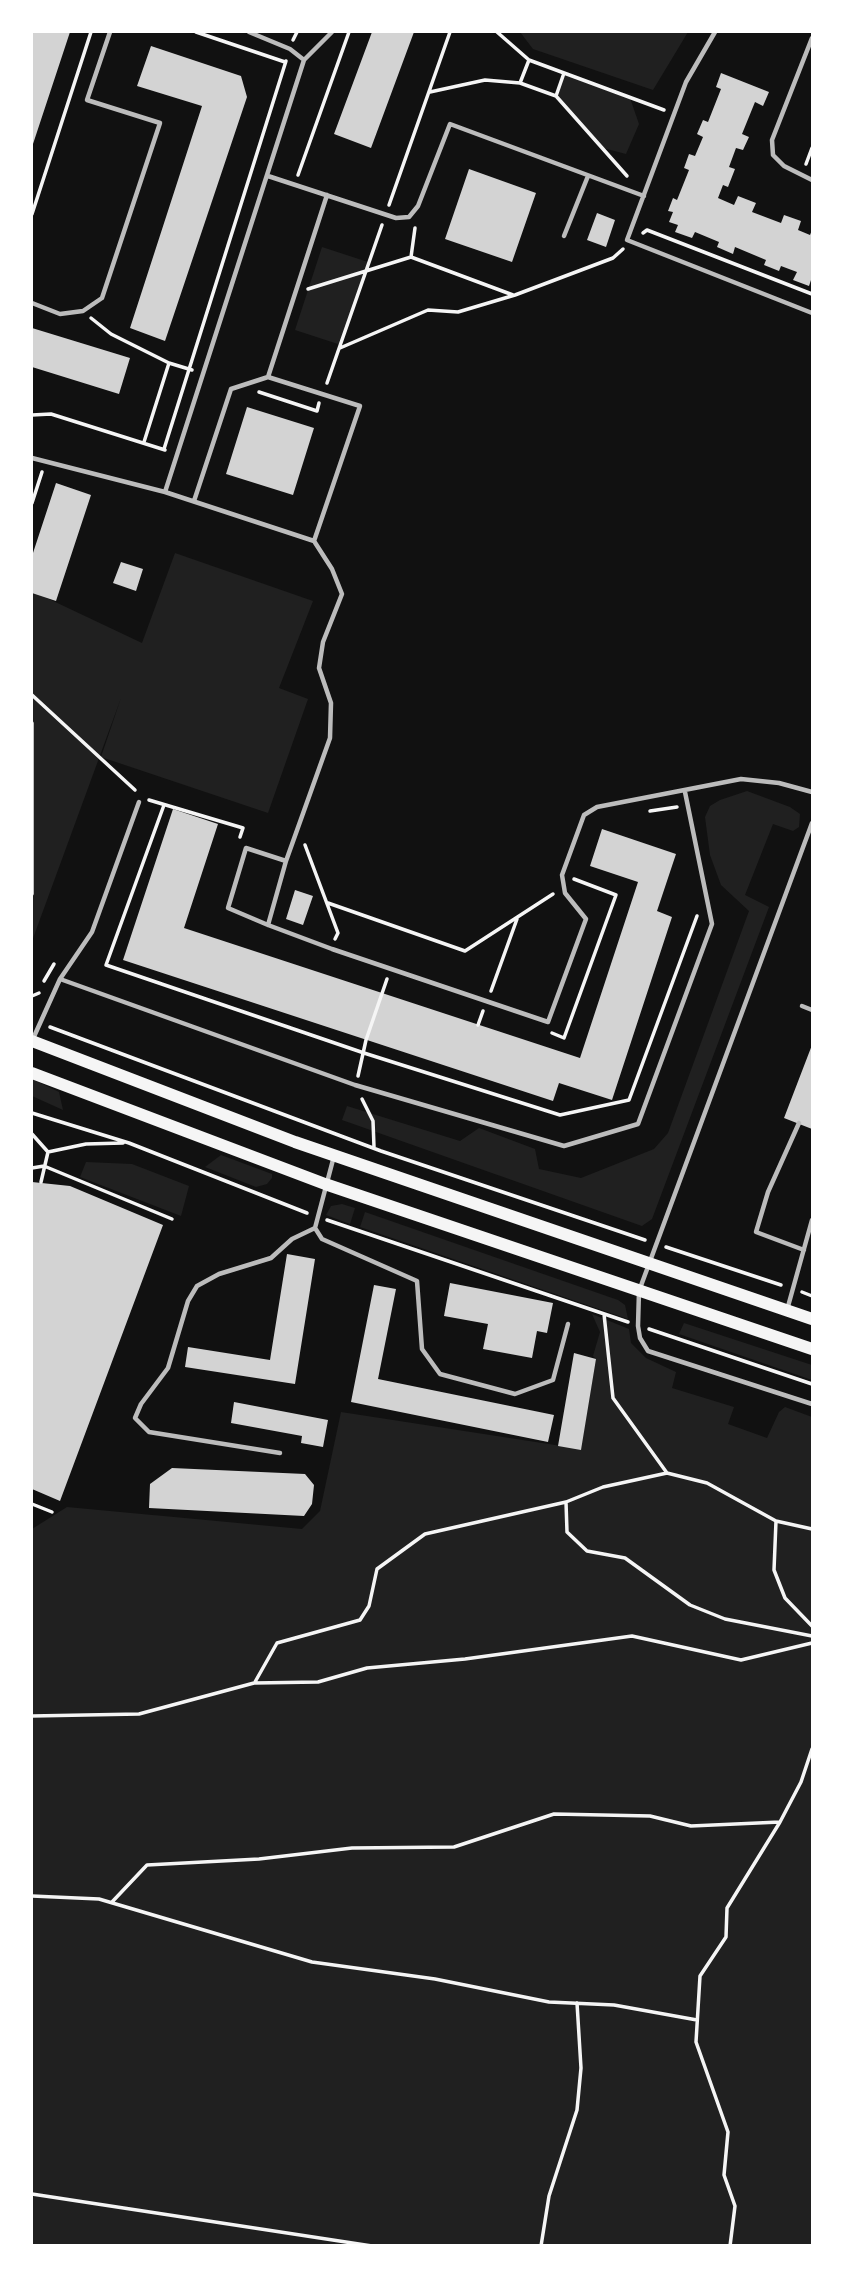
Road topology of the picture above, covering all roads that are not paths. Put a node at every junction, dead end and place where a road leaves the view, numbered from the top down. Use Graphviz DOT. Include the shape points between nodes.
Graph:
graph roads {
  1 [pos="110,32"];
  2 [pos="249,32"];
  3 [pos="332,32"];
  4 [pos="715,32"];
  5 [pos="813,38"];
  6 [pos="304,60"];
  7 [pos="268,176"];
  8 [pos="588,176"];
  9 [pos="813,180"];
  10 [pos="327,195"];
  11 [pos="644,196"];
  12 [pos="564,236"];
  13 [pos="32,303"];
  14 [pos="813,313"];
  15 [pos="268,377"];
  16 [pos="32,459"];
  17 [pos="165,492"];
  18 [pos="194,501"];
  19 [pos="314,541"];
  20 [pos="685,792"];
  21 [pos="813,792"];
  22 [pos="139,802"];
  23 [pos="813,823"];
  24 [pos="286,861"];
  25 [pos="268,925"];
  26 [pos="60,979"];
  27 [pos="802,1006"];
  28 [pos="813,1010"];
  29 [pos="32,1041"];
  30 [pos="32,1073"];
  31 [pos="799,1123"];
  32 [pos="335,1155"];
  33 [pos="325,1184"];
  34 [pos="813,1220"];
  35 [pos="315,1228"];
  36 [pos="804,1250"];
  37 [pos="649,1264"];
  38 [pos="639,1291"];
  39 [pos="787,1311"];
  40 [pos="813,1319"];
  41 [pos="568,1324"];
  42 [pos="813,1349"];
  43 [pos="813,1404"];
  44 [pos="280,1453"];
  1 -- 13 [label="lane" via="87,100 160,123 102,298 83,311 60,314"];
  2 -- 6 [label="lane"];
  3 -- 6 [label="lane"];
  4 -- 11 [label="lane" via="686,82"];
  5 -- 9 [label="lane" via="772,140 778,160"];
  6 -- 7 [label="lane"];
  7 -- 10 [label="lane"];
  7 -- 17 [label="lane"];
  8 -- 10 [label="lane" via="450,124 418,206 409,217 386,215"];
  8 -- 11 [label="lane"];
  8 -- 12 [label="lane"];
  10 -- 15 [label="lane"];
  11 -- 14 [label="lane" via="627,240"];
  15 -- 18 [label="lane" via="231,389"];
  15 -- 19 [label="lane" via="360,406"];
  16 -- 17 [label="lane"];
  17 -- 18 [label="lane"];
  18 -- 19 [label="lane"];
  19 -- 24 [label="lane" via="342,594 323,642 319,668 331,703 330,738"];
  20 -- 21 [label="lane" via="741,779"];
  20 -- 25 [label="lane" via="597,807 584,815 562,875 564,887 586,919 548,1022"];
  20 -- 26 [label="lane" via="712,924 638,1124 564,1146 355,1085"];
  22 -- 26 [label="lane" via="92,932"];
  23 -- 37 [label="lane"];
  24 -- 25 [label="lane"];
  24 -- 25 [label="lane" via="246,848 228,908"];
  26 -- 29 [label="lane"];
  27 -- 28 [label="lane"];
  29 -- 32 [label="main road"];
  30 -- 33 [label="main road"];
  31 -- 36 [label="lane" via="768,1192 756,1232"];
  32 -- 33 [label="lane"];
  32 -- 37 [label="main road"];
  33 -- 35 [label="lane"];
  33 -- 38 [label="main road"];
  34 -- 36 [label="lane"];
  35 -- 41 [label="lane" via="322,1239 417,1281 422,1349 440,1374 515,1394 554,1380"];
  35 -- 44 [label="lane" via="292,1239 271,1258 197,1286 168,1368 135,1418 149,1433"];
  36 -- 39 [label="lane"];
  37 -- 38 [label="lane"];
  37 -- 39 [label="main road"];
  38 -- 42 [label="main road"];
  38 -- 43 [label="lane" via="638,1326 648,1352"];
  39 -- 40 [label="main road"];
}
